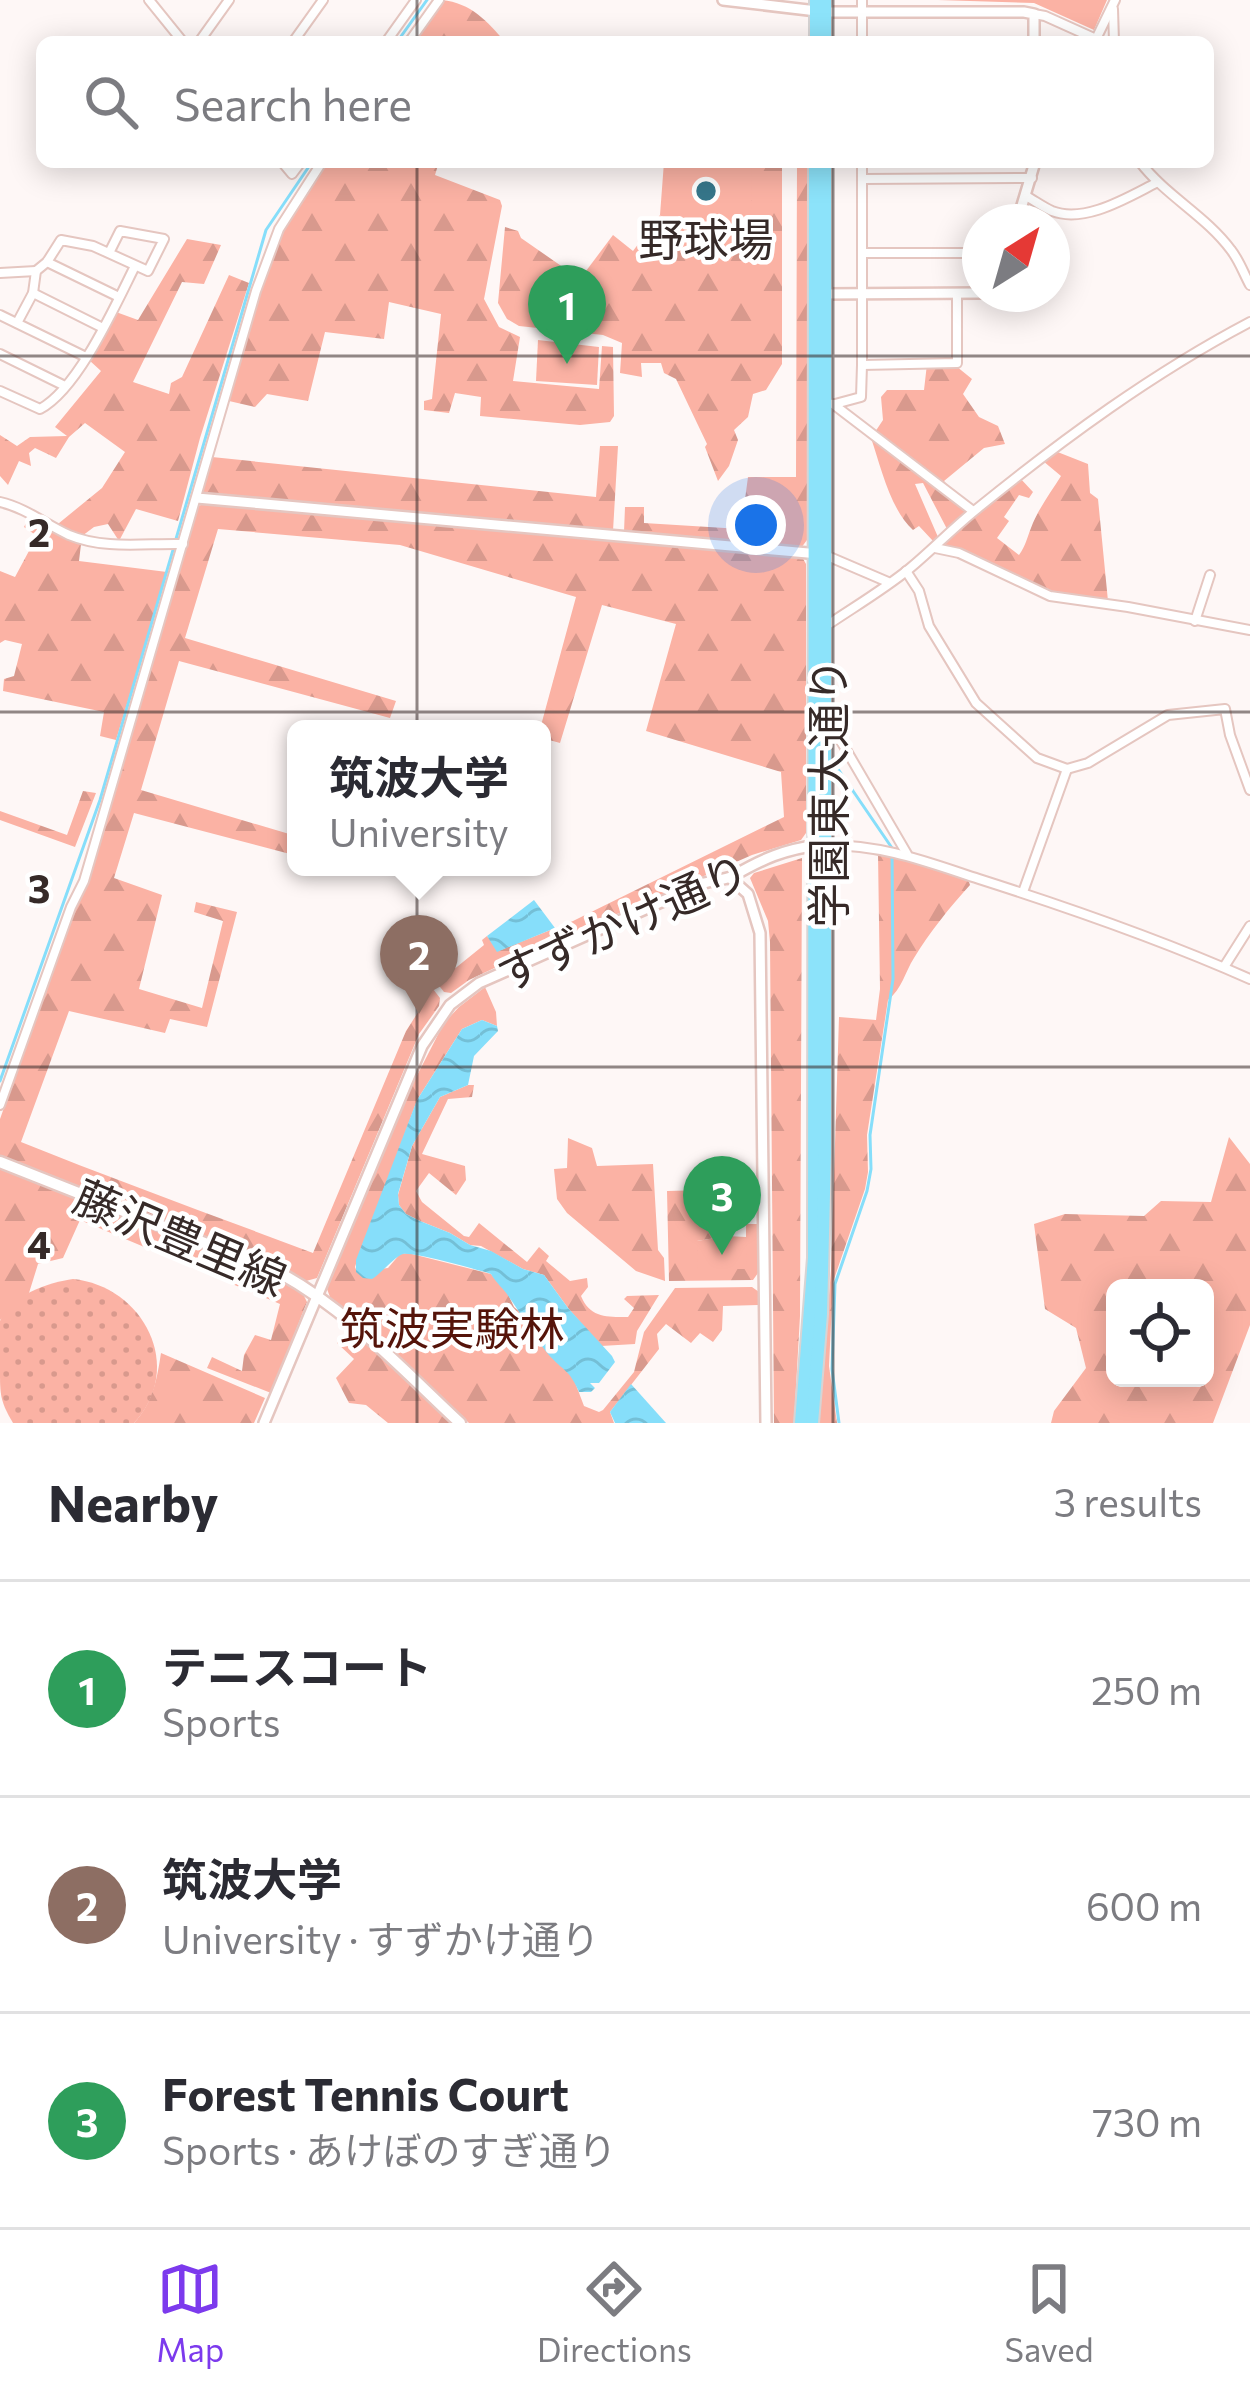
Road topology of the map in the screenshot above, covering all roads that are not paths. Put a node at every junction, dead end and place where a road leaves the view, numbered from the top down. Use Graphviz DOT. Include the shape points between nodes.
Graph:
graph roads {
  1 [pos="149,0"];
  2 [pos="229,0"];
  3 [pos="323,0"];
  4 [pos="416,0"];
  5 [pos="439,0"];
  6 [pos="723,0"];
  7 [pos="1114,4"];
  8 [pos="820,6"];
  9 [pos="862,6"];
  10 [pos="931,6"];
  11 [pos="1034,14"];
  12 [pos="178,36"];
  13 [pos="203,36"];
  14 [pos="297,36"];
  15 [pos="390,36"];
  16 [pos="413,36"];
  17 [pos="817,36"];
  18 [pos="824,36"];
  19 [pos="1034,36"];
  20 [pos="1089,36"];
  21 [pos="1098,36"];
  22 [pos="1114,36"];
  23 [pos="318,168"];
  24 [pos="815,168"];
  25 [pos="825,168"];
  26 [pos="862,168"];
  27 [pos="1034,168"];
  28 [pos="1145,168"];
  29 [pos="862,178"];
  30 [pos="1032,178"];
  31 [pos="1156,183"];
  32 [pos="1026,196"];
  33 [pos="1023,204"];
  34 [pos="109,253"];
  35 [pos="862,253"];
  36 [pos="962,253"];
  37 [pos="46,262"];
  38 [pos="134,266"];
  39 [pos="36,271"];
  40 [pos="0,273"];
  41 [pos="1250,285"];
  42 [pos="33,293"];
  43 [pos="958,293"];
  44 [pos="962,293"];
  45 [pos="820,294"];
  46 [pos="862,294"];
  47 [pos="119,298"];
  48 [pos="0,315"];
  49 [pos="1250,322"];
  50 [pos="17,323"];
  51 [pos="103,328"];
  52 [pos="0,353"];
  53 [pos="86,357"];
  54 [pos="862,364"];
  55 [pos="65,386"];
  56 [pos="0,391"];
  57 [pos="829,404"];
  58 [pos="197,499"];
  59 [pos="0,502"];
  60 [pos="973,512"];
  61 [pos="183,544"];
  62 [pos="934,547"];
  63 [pos="820,554"];
  64 [pos="906,572"];
  65 [pos="1210,575"];
  66 [pos="889,583"];
  67 [pos="1195,621"];
  68 [pos="826,626"];
  69 [pos="1250,630"];
  70 [pos="825,712"];
  71 [pos="1067,769"];
  72 [pos="1250,790"];
  73 [pos="820,845"];
  74 [pos="908,855"];
  75 [pos="730,878"];
  76 [pos="1023,892"];
  77 [pos="1250,926"];
  78 [pos="1224,967"];
  79 [pos="1250,979"];
  80 [pos="0,1106"];
  81 [pos="0,1162"];
  82 [pos="317,1295"];
  83 [pos="264,1423"];
  84 [pos="460,1423"];
  85 [pos="766,1423"];
  86 [pos="801,1423"];
  87 [pos="812,1423"];
  1 -- 12 [label="street"];
  2 -- 13 [label="street"];
  3 -- 14 [label="street"];
  4 -- 15 [label="street"];
  5 -- 16 [label="street"];
  6 -- 8 [label="street"];
  7 -- 21 [label="street"];
  7 -- 22 [label="street"];
  8 -- 9 [label="street"];
  8 -- 17 [label="main road"];
  8 -- 18 [label="main road"];
  9 -- 10 [label="street"];
  10 -- 11 [label="street"];
  11 -- 19 [label="street"];
  11 -- 20 [label="street"];
  23 -- 58 [label="street" via="269,254"];
  24 -- 45 [label="main road, 学園東大通り"];
  25 -- 45 [label="main road, 学園東大通り"];
  26 -- 29 [label="street"];
  27 -- 30 [label="street"];
  28 -- 31 [label="street"];
  29 -- 30 [label="street"];
  29 -- 35 [label="street"];
  30 -- 32 [label="street"];
  31 -- 32 [label="street" via="1103,210 1051,211"];
  31 -- 41 [label="street" via="1210,227"];
  32 -- 33 [label="street"];
  34 -- 37 [label="street" via="61,240"];
  34 -- 38 [label="street"];
  34 -- 38 [label="street" via="119,231 164,239 148,271"];
  35 -- 36 [label="street"];
  35 -- 46 [label="street"];
  37 -- 39 [label="street"];
  37 -- 47 [label="street"];
  38 -- 47 [label="street"];
  39 -- 40 [label="street"];
  39 -- 42 [label="street"];
  42 -- 50 [label="street"];
  42 -- 51 [label="street"];
  43 -- 44 [label="street"];
  43 -- 46 [label="street"];
  43 -- 54 [label="street" via="956,363"];
  45 -- 46 [label="street"];
  45 -- 57 [label="main road, 学園東大通り"];
  45 -- 63 [label="main road, 学園東大通り"];
  46 -- 54 [label="street"];
  47 -- 51 [label="street"];
  48 -- 50 [label="street"];
  49 -- 60 [label="street" via="1117,403"];
  50 -- 53 [label="street"];
  51 -- 53 [label="street"];
  52 -- 55 [label="street"];
  53 -- 55 [label="street"];
  54 -- 57 [label="street" via="861,397"];
  55 -- 56 [label="street" via="40,410"];
  57 -- 60 [label="street"];
  57 -- 63 [label="main road, 学園東大通り"];
  58 -- 61 [label="street"];
  58 -- 63 [label="street"];
  59 -- 61 [label="street" via="111,545"];
  60 -- 62 [label="street"];
  61 -- 80 [label="street" via="84,881"];
  62 -- 64 [label="street"];
  62 -- 67 [label="street" via="1050,596"];
  63 -- 66 [label="street"];
  63 -- 68 [label="main road, 学園東大通り"];
  63 -- 73 [label="main road, 学園東大通り"];
  64 -- 66 [label="street"];
  64 -- 71 [label="street" via="976,703 1036,758"];
  65 -- 67 [label="street"];
  66 -- 68 [label="street"];
  67 -- 69 [label="street"];
  68 -- 70 [label="main road, 学園東大通り"];
  70 -- 73 [label="main road, 学園東大通り"];
  70 -- 74 [label="street"];
  71 -- 72 [label="street" via="1168,715 1225,709"];
  71 -- 76 [label="street"];
  73 -- 74 [label="street"];
  73 -- 75 [label="street, すずかけ通り"];
  73 -- 86 [label="main road, 学園東大通り" via="814,1258"];
  73 -- 87 [label="main road, 学園東大通り" via="824,1262"];
  74 -- 76 [label="street"];
  75 -- 82 [label="street, すずかけ通り" via="492,976 450,1006 422,1046"];
  75 -- 85 [label="street" via="748,894 760,933"];
  76 -- 78 [label="street"];
  77 -- 78 [label="street"];
  78 -- 79 [label="street"];
  81 -- 82 [label="main road, 藤沢豊里線"];
  82 -- 83 [label="street, すずかけ通り"];
  82 -- 84 [label="main road, 藤沢豊里線"];
}
